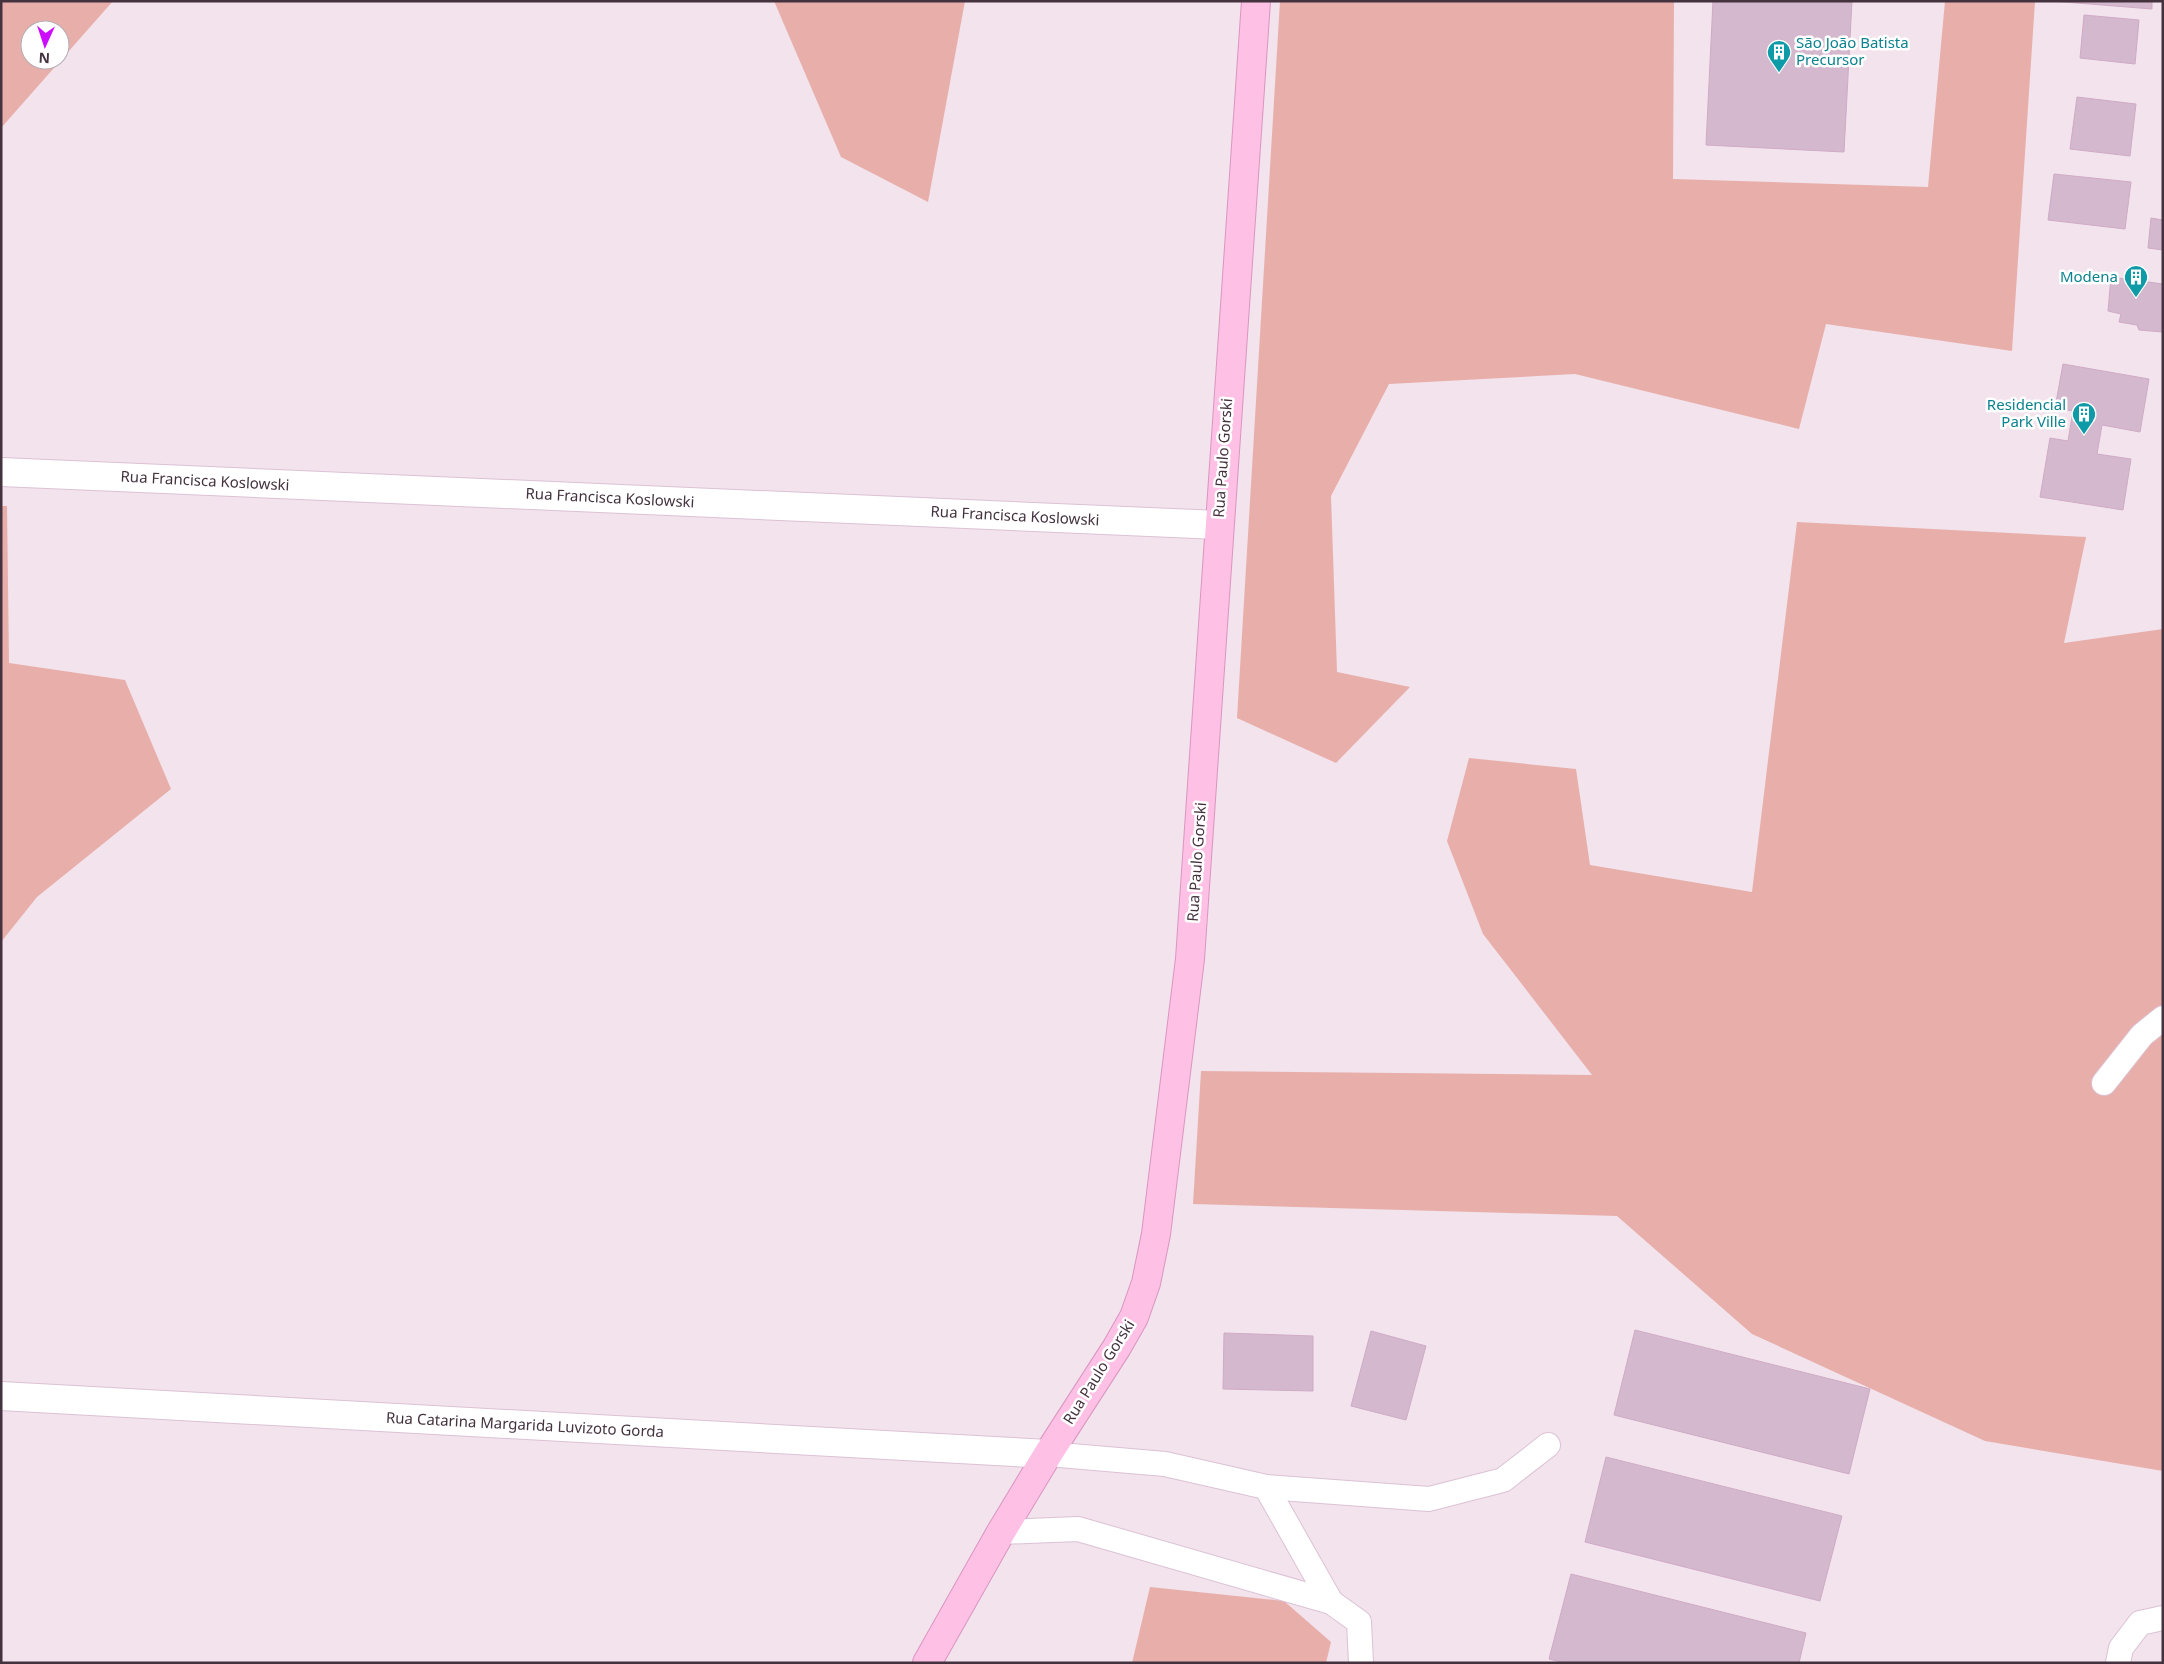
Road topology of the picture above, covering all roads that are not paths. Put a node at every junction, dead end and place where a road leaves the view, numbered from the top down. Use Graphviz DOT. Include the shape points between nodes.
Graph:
graph roads {
  1 [pos="1256,1"];
  2 [pos="1,472"];
  3 [pos="1219,525"];
  4 [pos="2163,1018"];
  5 [pos="2104,1083"];
  6 [pos="1,1396"];
  7 [pos="1548,1445"];
  8 [pos="1048,1454"];
  9 [pos="1266,1487"];
  10 [pos="1001,1532"];
  11 [pos="1331,1602"];
  12 [pos="2163,1618"];
  13 [pos="927,1663"];
  14 [pos="1361,1663"];
  15 [pos="2118,1663"];
  1 -- 3 [label="street, Rua Paulo Gorski"];
  2 -- 3 [label="street, Rua Francisca Koslowski"];
  3 -- 8 [label="street, Rua Paulo Gorski" via="1190,959 1156,1234 1146,1283 1134,1317"];
  4 -- 5 [label="lane" via="2142,1035"];
  6 -- 8 [label="street, Rua Catarina Margarida Luvizoto Gorda"];
  7 -- 9 [label="lane" via="1503,1480 1429,1499"];
  8 -- 9 [label="lane" via="1164,1464"];
  8 -- 10 [label="street, Rua Paulo Gorski"];
  9 -- 11 [label="lane"];
  10 -- 11 [label="lane" via="1078,1530"];
  10 -- 13 [label="street, Rua Paulo Gorski"];
  11 -- 14 [label="lane" via="1359,1622"];
  12 -- 15 [label="lane" via="2140,1623 2121,1648"];
}
